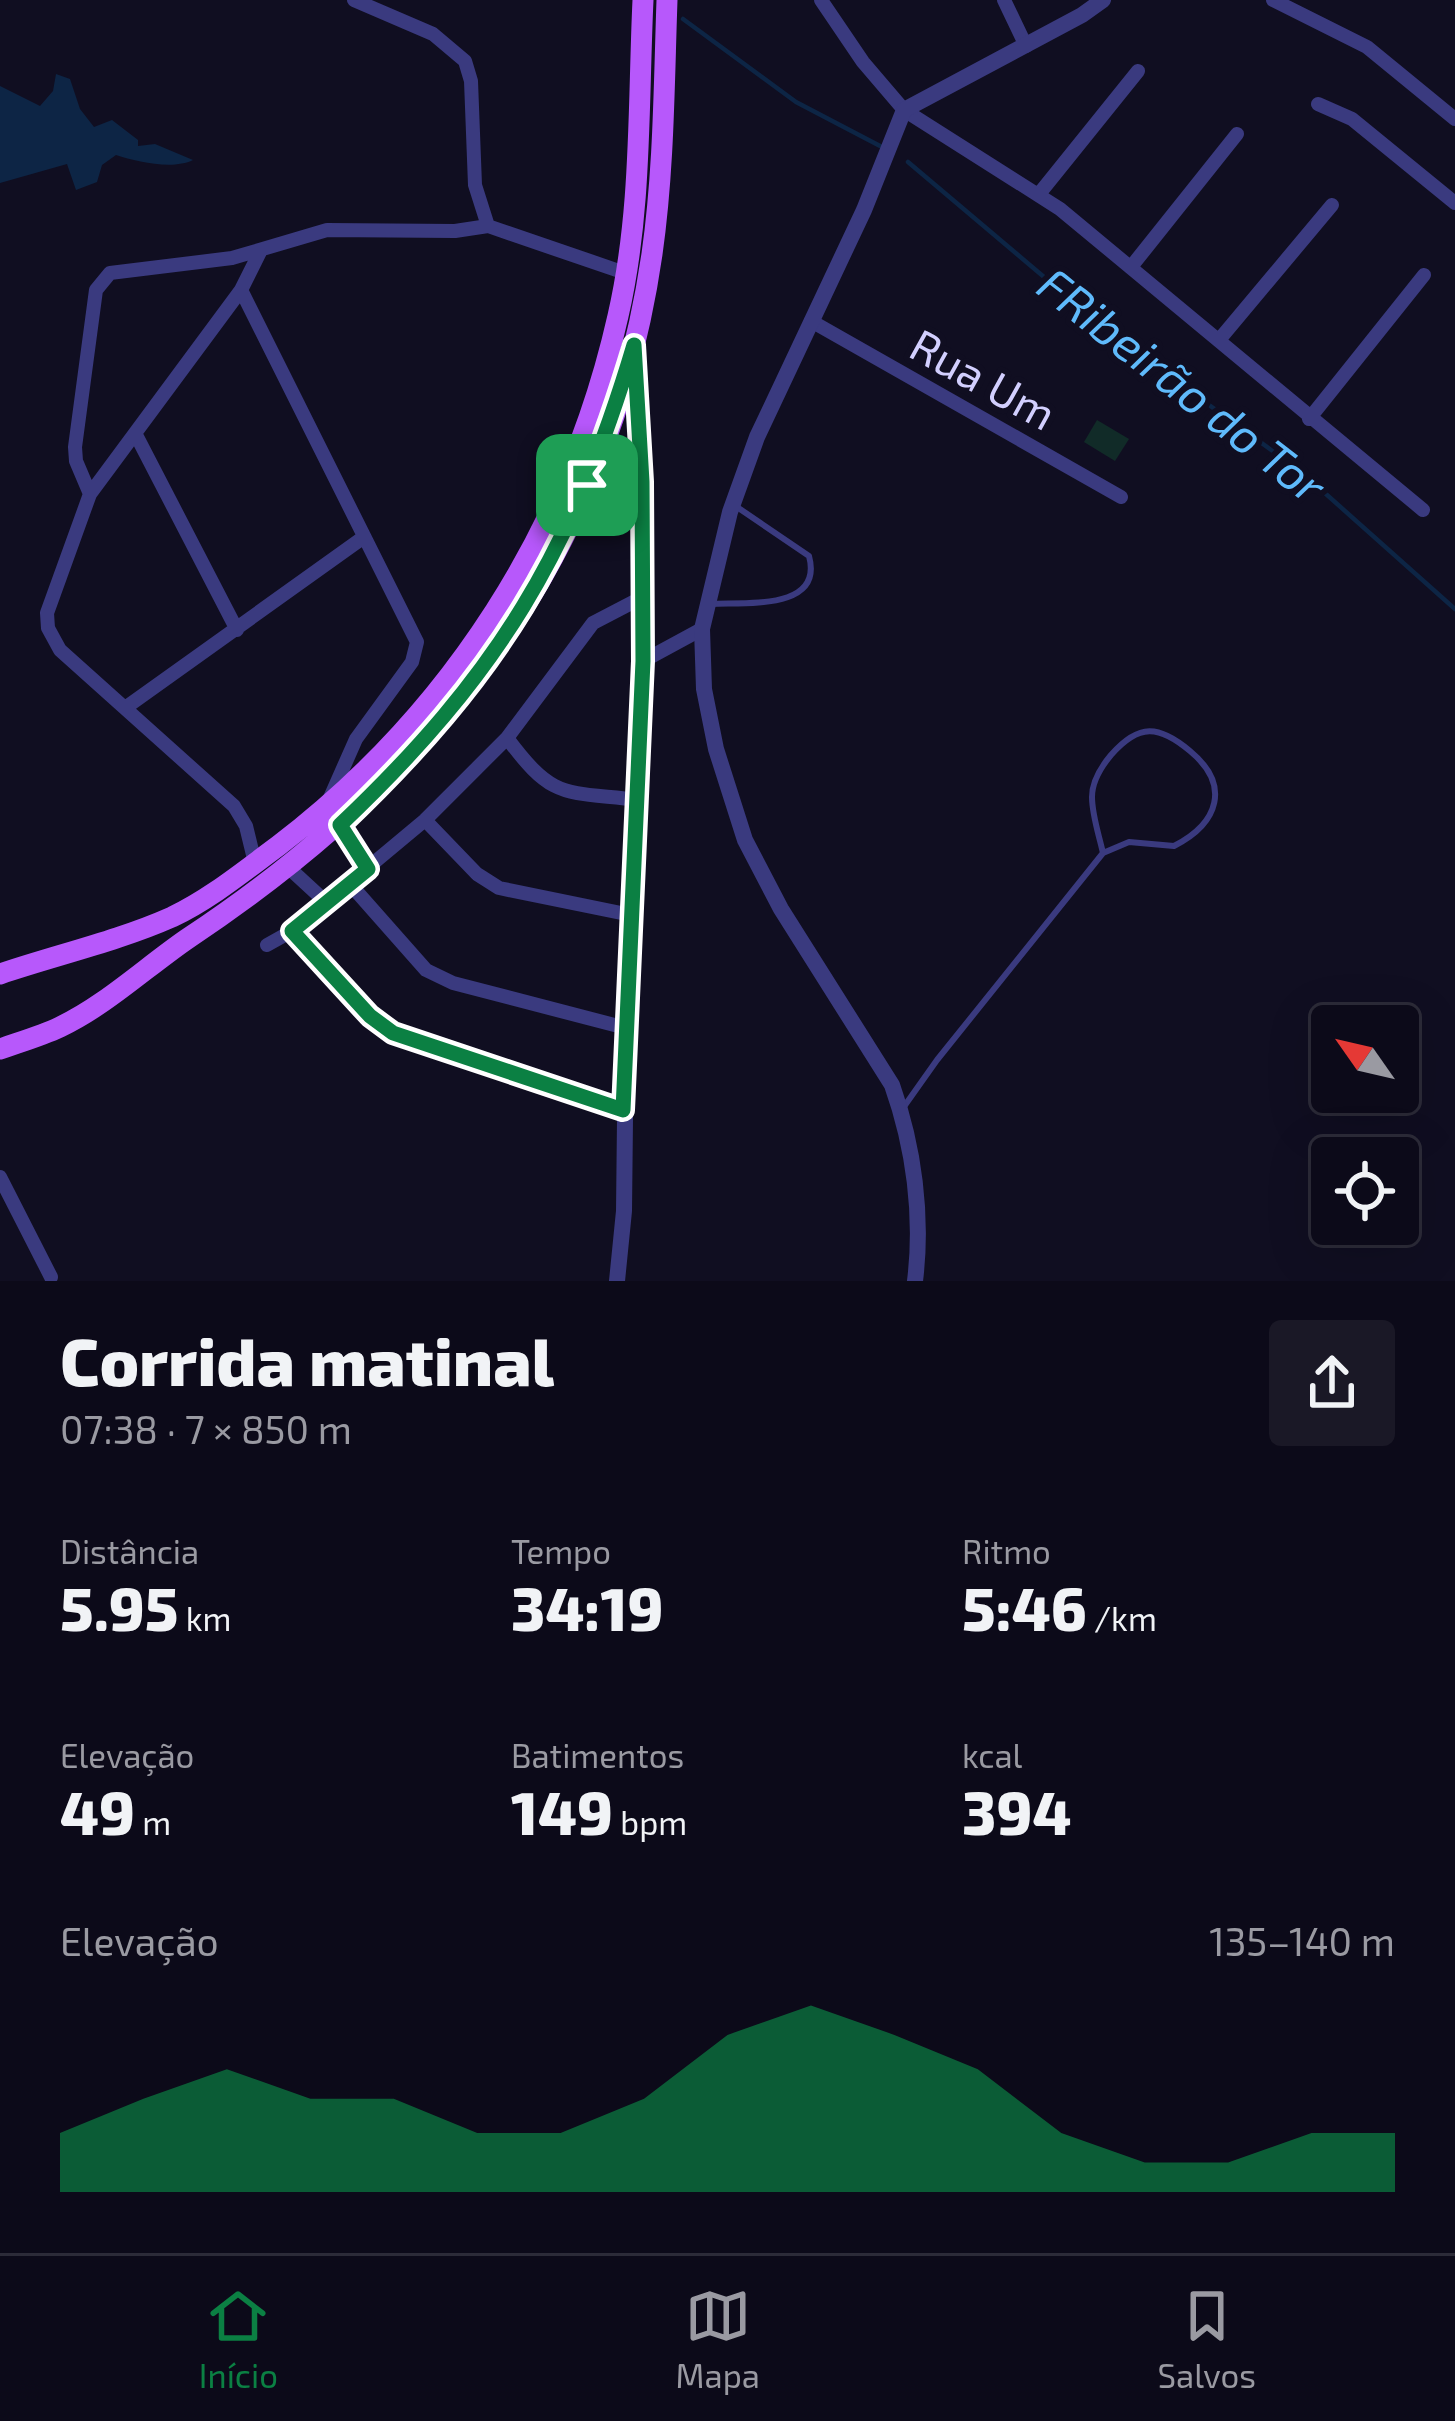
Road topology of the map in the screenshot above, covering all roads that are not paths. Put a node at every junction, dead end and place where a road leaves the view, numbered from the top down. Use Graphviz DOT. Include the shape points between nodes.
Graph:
graph roads {
  1 [pos="354,0"];
  2 [pos="643,0"];
  3 [pos="667,0"];
  4 [pos="821,0"];
  5 [pos="1004,0"];
  6 [pos="1103,0"];
  7 [pos="1273,0"];
  8 [pos="1026,46"];
  9 [pos="1138,71"];
  10 [pos="1318,104"];
  11 [pos="904,110"];
  12 [pos="1455,119"];
  13 [pos="1237,134"];
  14 [pos="1039,194"];
  15 [pos="1455,203"];
  16 [pos="1332,206"];
  17 [pos="488,226"];
  18 [pos="261,250"];
  19 [pos="1131,266"];
  20 [pos="625,273"];
  21 [pos="1424,275"];
  22 [pos="241,290"];
  23 [pos="811,321"];
  24 [pos="1220,340"];
  25 [pos="634,345"];
  26 [pos="1310,419"];
  27 [pos="135,434"];
  28 [pos="90,494"];
  29 [pos="1121,496"];
  30 [pos="733,505"];
  31 [pos="1424,510"];
  32 [pos="364,537"];
  33 [pos="641,598"];
  34 [pos="707,604"];
  35 [pos="702,628"];
  36 [pos="237,630"];
  37 [pos="643,661"];
  38 [pos="125,708"];
  39 [pos="507,738"];
  40 [pos="638,800"];
  41 [pos="332,818"];
  42 [pos="425,820"];
  43 [pos="1103,853"];
  44 [pos="255,863"];
  45 [pos="289,868"];
  46 [pos="368,869"];
  47 [pos="350,884"];
  48 [pos="327,903"];
  49 [pos="631,915"];
  50 [pos="292,931"];
  51 [pos="268,945"];
  52 [pos="0,974"];
  53 [pos="626,1028"];
  54 [pos="11,1038"];
  55 [pos="0,1049"];
  56 [pos="623,1110"];
  57 [pos="901,1111"];
  58 [pos="0,1178"];
  59 [pos="51,1277"];
  60 [pos="617,1281"];
  61 [pos="914,1281"];
  1 -- 17 [label="street" via="434,34 465,61 475,185"];
  2 -- 20 [label="main road" via="640,156"];
  3 -- 25 [label="main road" via="652,256"];
  4 -- 11 [label="street"];
  5 -- 8 [label="street"];
  6 -- 8 [label="street"];
  7 -- 12 [label="street" via="1367,47"];
  8 -- 11 [label="street"];
  9 -- 14 [label="street"];
  10 -- 15 [label="street" via="1352,119"];
  11 -- 14 [label="street"];
  11 -- 23 [label="street"];
  13 -- 19 [label="street"];
  14 -- 19 [label="street"];
  16 -- 24 [label="street"];
  17 -- 18 [label="street" via="327,230"];
  17 -- 20 [label="street"];
  18 -- 22 [label="street"];
  18 -- 28 [label="street" via="110,273 99,282 75,447"];
  19 -- 24 [label="street"];
  20 -- 41 [label="main road" via="588,422 517,580 474,648"];
  21 -- 26 [label="street"];
  22 -- 27 [label="street"];
  22 -- 32 [label="street"];
  23 -- 29 [label="street, Rua Um"];
  23 -- 30 [label="street"];
  24 -- 26 [label="street"];
  25 -- 33 [label="street"];
  25 -- 41 [label="main road" via="587,485 525,609 446,718"];
  26 -- 31 [label="street"];
  27 -- 28 [label="street"];
  27 -- 36 [label="street"];
  28 -- 38 [label="street" via="51,596 48,628 60,650"];
  30 -- 34 [label="street"];
  30 -- 34 [label="lane" via="809,556 809,575 783,600"];
  32 -- 36 [label="street"];
  32 -- 41 [label="street" via="414,630 416,651 356,739"];
  33 -- 37 [label="street"];
  33 -- 39 [label="street" via="587,629"];
  34 -- 35 [label="street"];
  35 -- 37 [label="street"];
  35 -- 57 [label="street" via="716,749 745,841"];
  36 -- 38 [label="street"];
  37 -- 40 [label="street"];
  38 -- 44 [label="street" via="234,806"];
  39 -- 40 [label="street" via="549,786"];
  39 -- 42 [label="street"];
  40 -- 49 [label="street"];
  41 -- 44 [label="main road"];
  41 -- 45 [label="main road"];
  41 -- 46 [label="street"];
  42 -- 46 [label="street"];
  42 -- 49 [label="street" via="499,888"];
  43 -- 43 [label="lane" via="1129,842 1174,846 1195,831 1216,798 1205,763 1165,732 1130,737 1097,776 1091,802"];
  43 -- 57 [label="lane"];
  44 -- 52 [label="main road" via="172,917"];
  45 -- 48 [label="street"];
  45 -- 54 [label="main road" via="62,1026"];
  46 -- 47 [label="street"];
  47 -- 48 [label="street"];
  47 -- 53 [label="street" via="425,970"];
  48 -- 50 [label="street"];
  49 -- 53 [label="street"];
  50 -- 51 [label="street"];
  50 -- 56 [label="street" via="393,1033"];
  53 -- 56 [label="street"];
  54 -- 55 [label="main road"];
  56 -- 60 [label="street"];
  57 -- 61 [label="street" via="917,1204"];
  58 -- 59 [label="street"];
}
